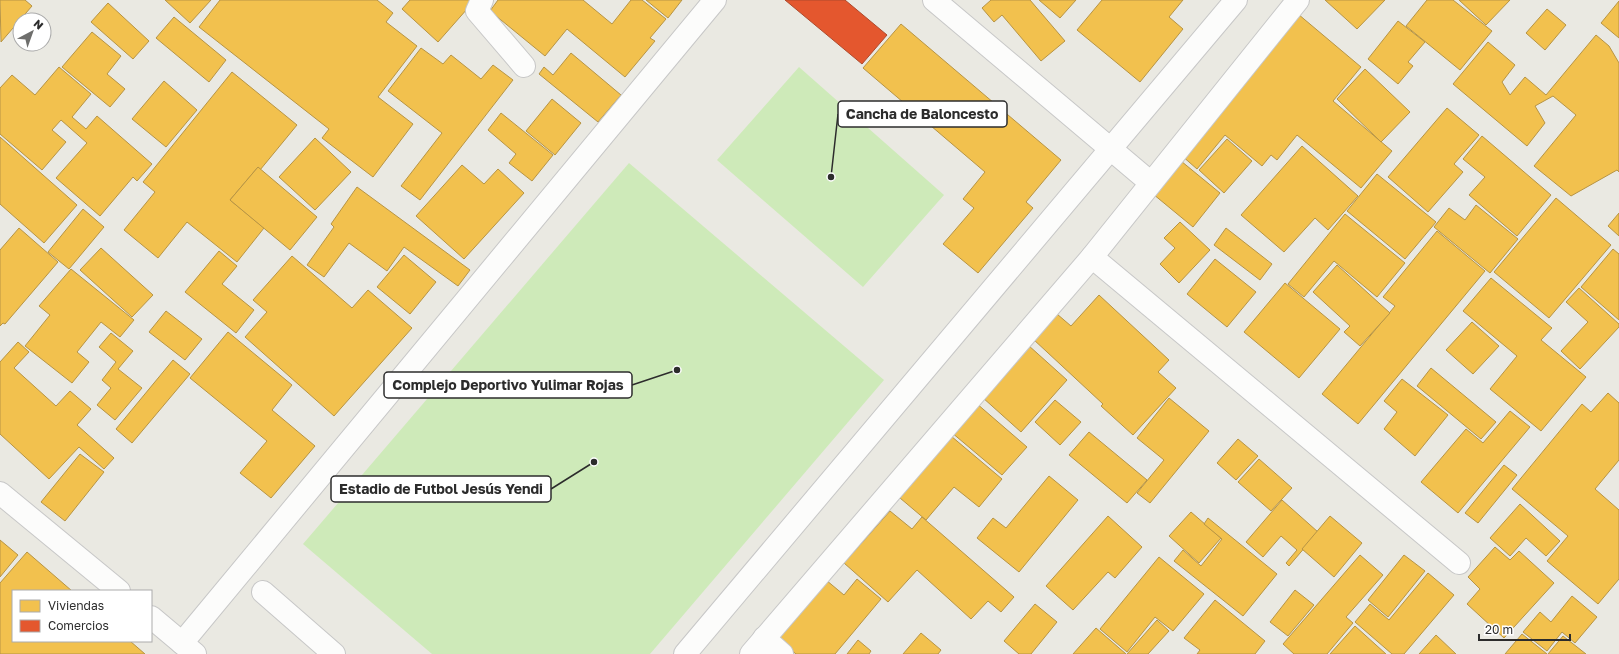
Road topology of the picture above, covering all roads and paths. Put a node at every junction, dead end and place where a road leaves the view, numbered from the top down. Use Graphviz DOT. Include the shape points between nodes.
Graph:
graph roads {
  1 [pos="482,0"];
  2 [pos="715,0"];
  3 [pos="934,0"];
  4 [pos="1236,0"];
  5 [pos="1298,0"];
  6 [pos="524,66"];
  7 [pos="1111,150"];
  8 [pos="1151,183"];
  9 [pos="1092,258"];
  10 [pos="0,493"];
  11 [pos="1459,563"];
  12 [pos="118,590"];
  13 [pos="263,592"];
  14 [pos="152,618"];
  15 [pos="757,646"];
  16 [pos="188,648"];
  17 [pos="334,654"];
  18 [pos="685,654"];
  19 [pos="782,654"];
  1 -- 6 [label="street" via="477,11"];
  2 -- 16 [label="street"];
  3 -- 7 [label="street"];
  4 -- 7 [label="street"];
  5 -- 8 [label="street"];
  7 -- 8 [label="street"];
  7 -- 18 [label="street"];
  8 -- 9 [label="street"];
  9 -- 11 [label="street"];
  9 -- 15 [label="street"];
  10 -- 12 [label="street"];
  13 -- 17 [label="street"];
  14 -- 16 [label="street"];
  15 -- 19 [label="street"];
}
